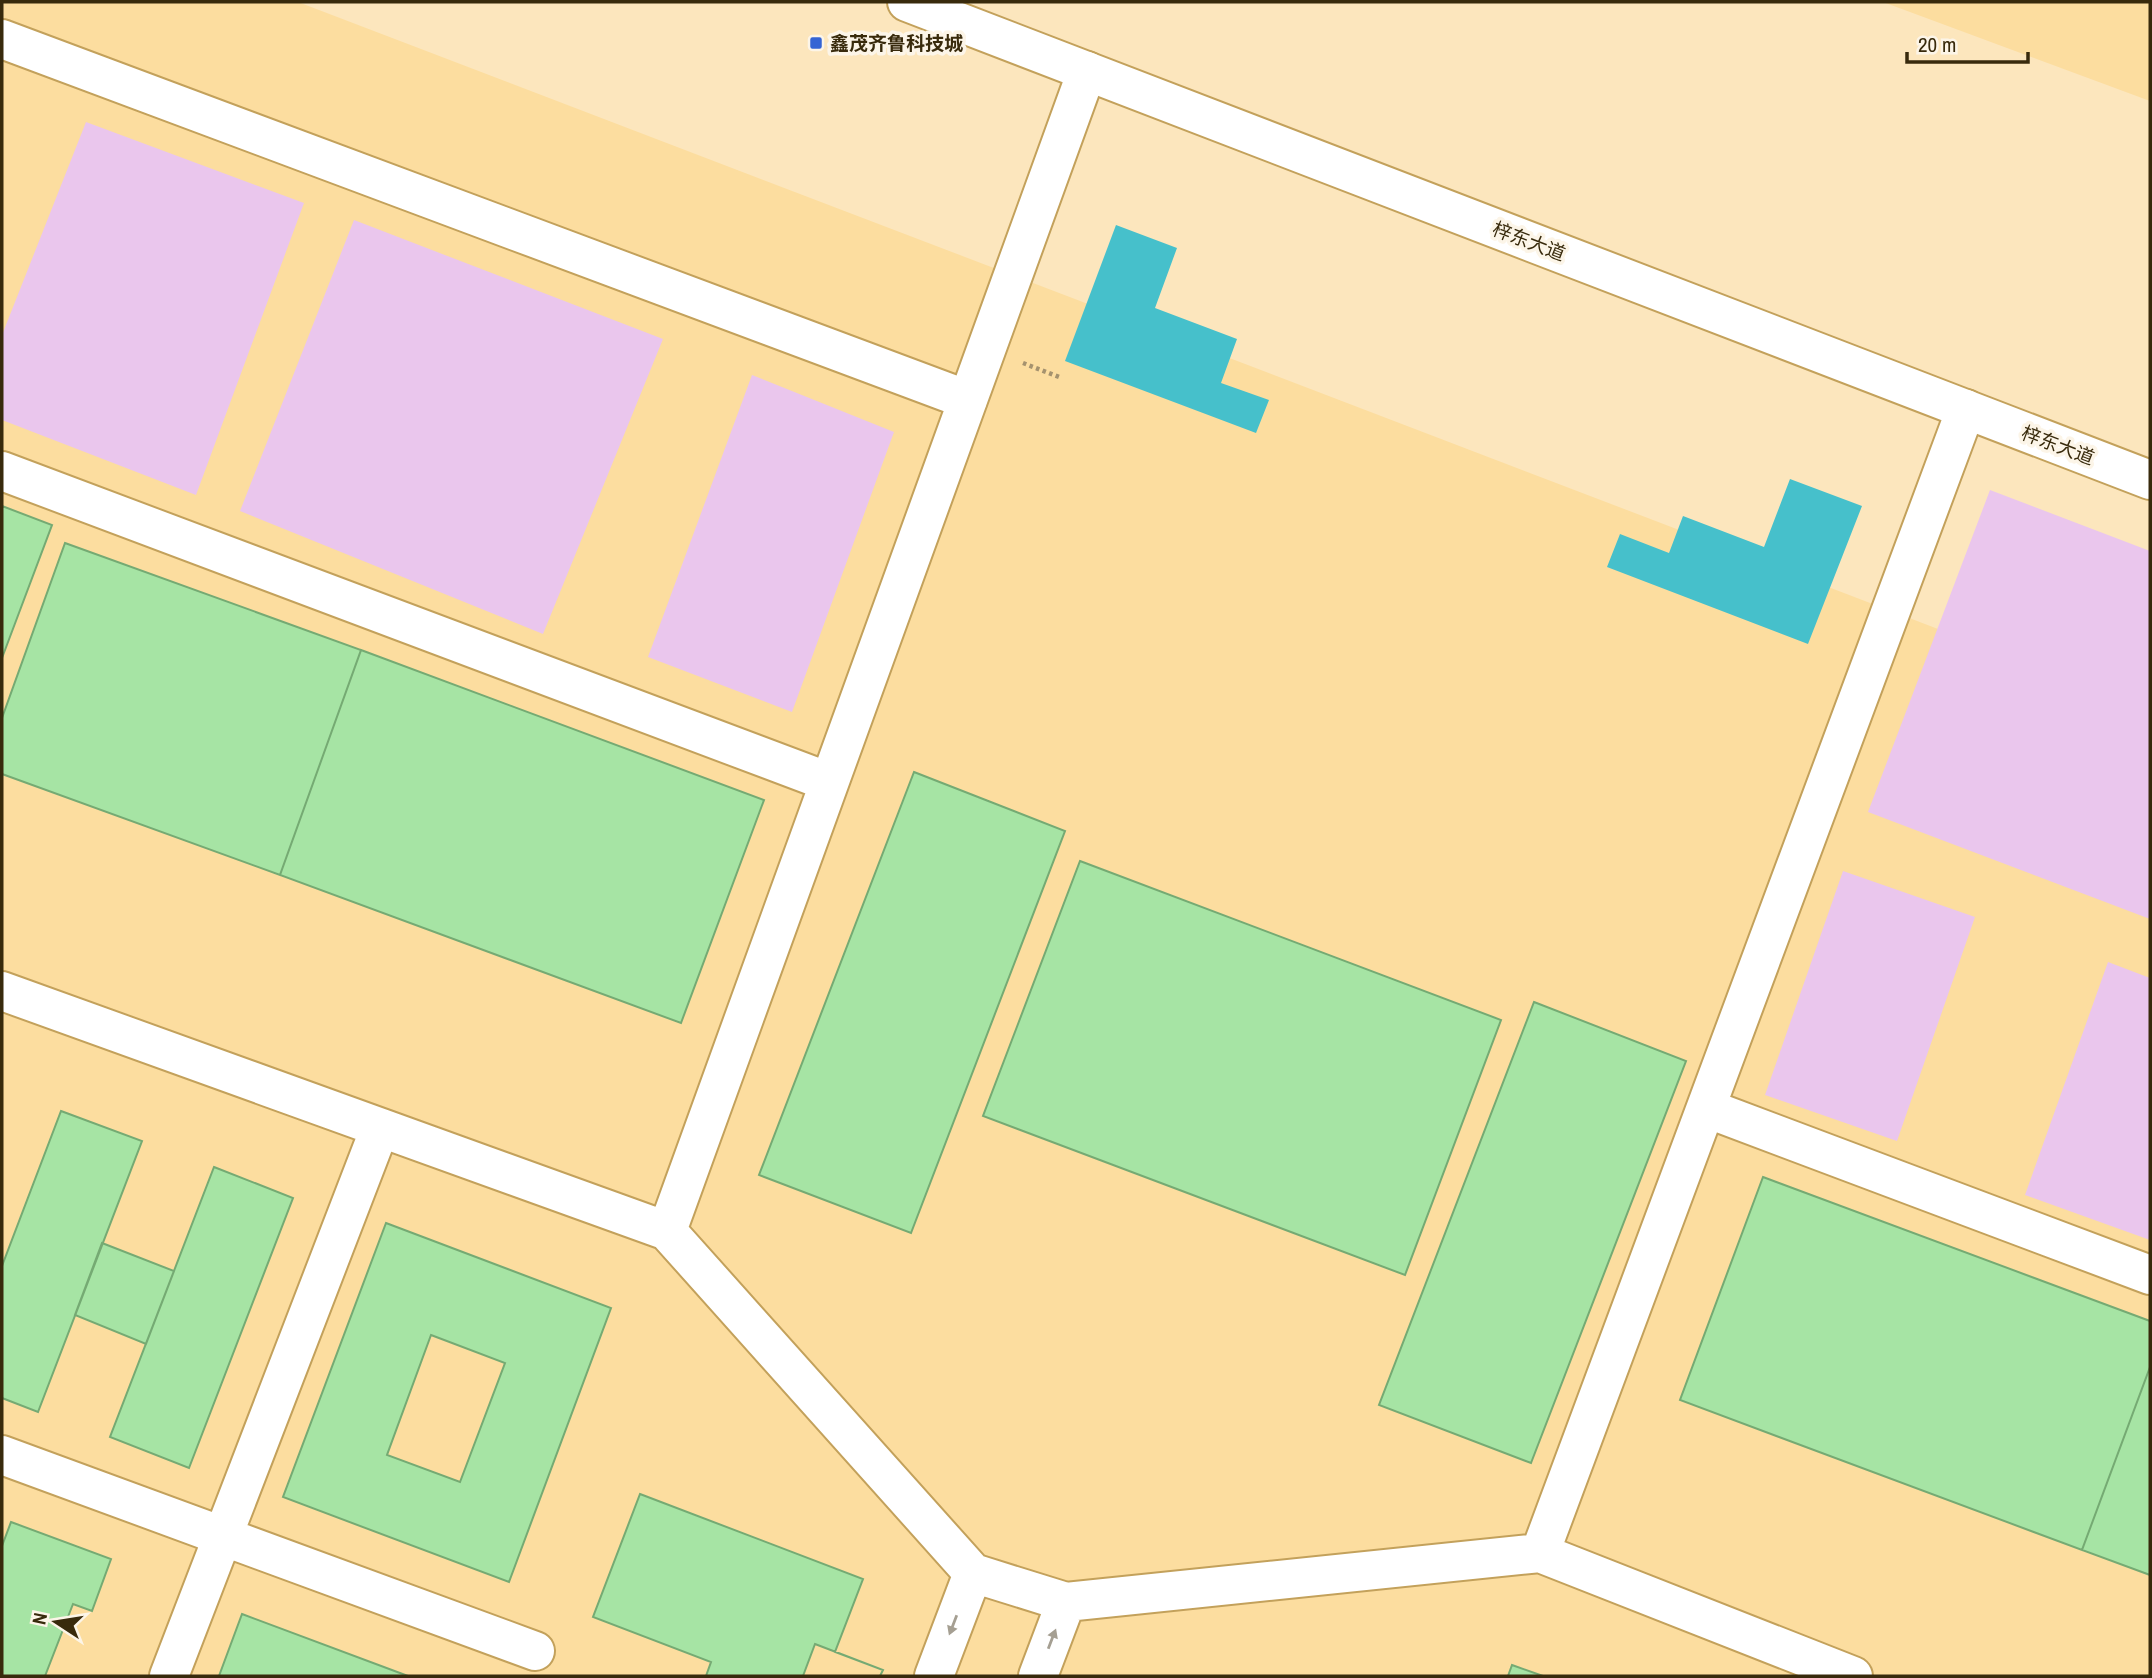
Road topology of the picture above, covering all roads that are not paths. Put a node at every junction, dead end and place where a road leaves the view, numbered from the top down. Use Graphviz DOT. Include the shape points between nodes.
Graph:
graph roads {
  1 [pos="907,2"];
  2 [pos="2,39"];
  3 [pos="1087,71"];
  4 [pos="968,400"];
  5 [pos="1966,409"];
  6 [pos="2,471"];
  7 [pos="2150,480"];
  8 [pos="829,782"];
  9 [pos="2,991"];
  10 [pos="1706,1108"];
  11 [pos="380,1128"];
  12 [pos="667,1231"];
  13 [pos="2150,1275"];
  14 [pos="2,1455"];
  15 [pos="223,1536"];
  16 [pos="1540,1553"];
  17 [pos="973,1573"];
  18 [pos="1066,1602"];
  19 [pos="535,1651"];
  20 [pos="1809,1668"];
  21 [pos="169,1676"];
  22 [pos="934,1676"];
  23 [pos="1038,1676"];
  24 [pos="1853,1676"];
  1 -- 3 [label="main road, 梓东大道"];
  2 -- 4 [label="main road"];
  3 -- 4 [label="main road"];
  3 -- 5 [label="main road, 梓东大道"];
  4 -- 8 [label="main road"];
  5 -- 7 [label="main road, 梓东大道"];
  5 -- 10 [label="main road"];
  6 -- 8 [label="main road"];
  8 -- 12 [label="main road"];
  9 -- 11 [label="main road"];
  10 -- 13 [label="main road"];
  10 -- 16 [label="main road"];
  11 -- 12 [label="main road"];
  11 -- 15 [label="main road"];
  12 -- 17 [label="main road"];
  14 -- 15 [label="main road"];
  15 -- 19 [label="main road"];
  15 -- 21 [label="main road"];
  16 -- 18 [label="main road"];
  16 -- 20 [label="main road"];
  17 -- 18 [label="main road"];
  17 -- 22 [label="main road, one-way"];
  23 -- 18 [label="main road, one-way"];
  20 -- 24 [label="main road"];
}
